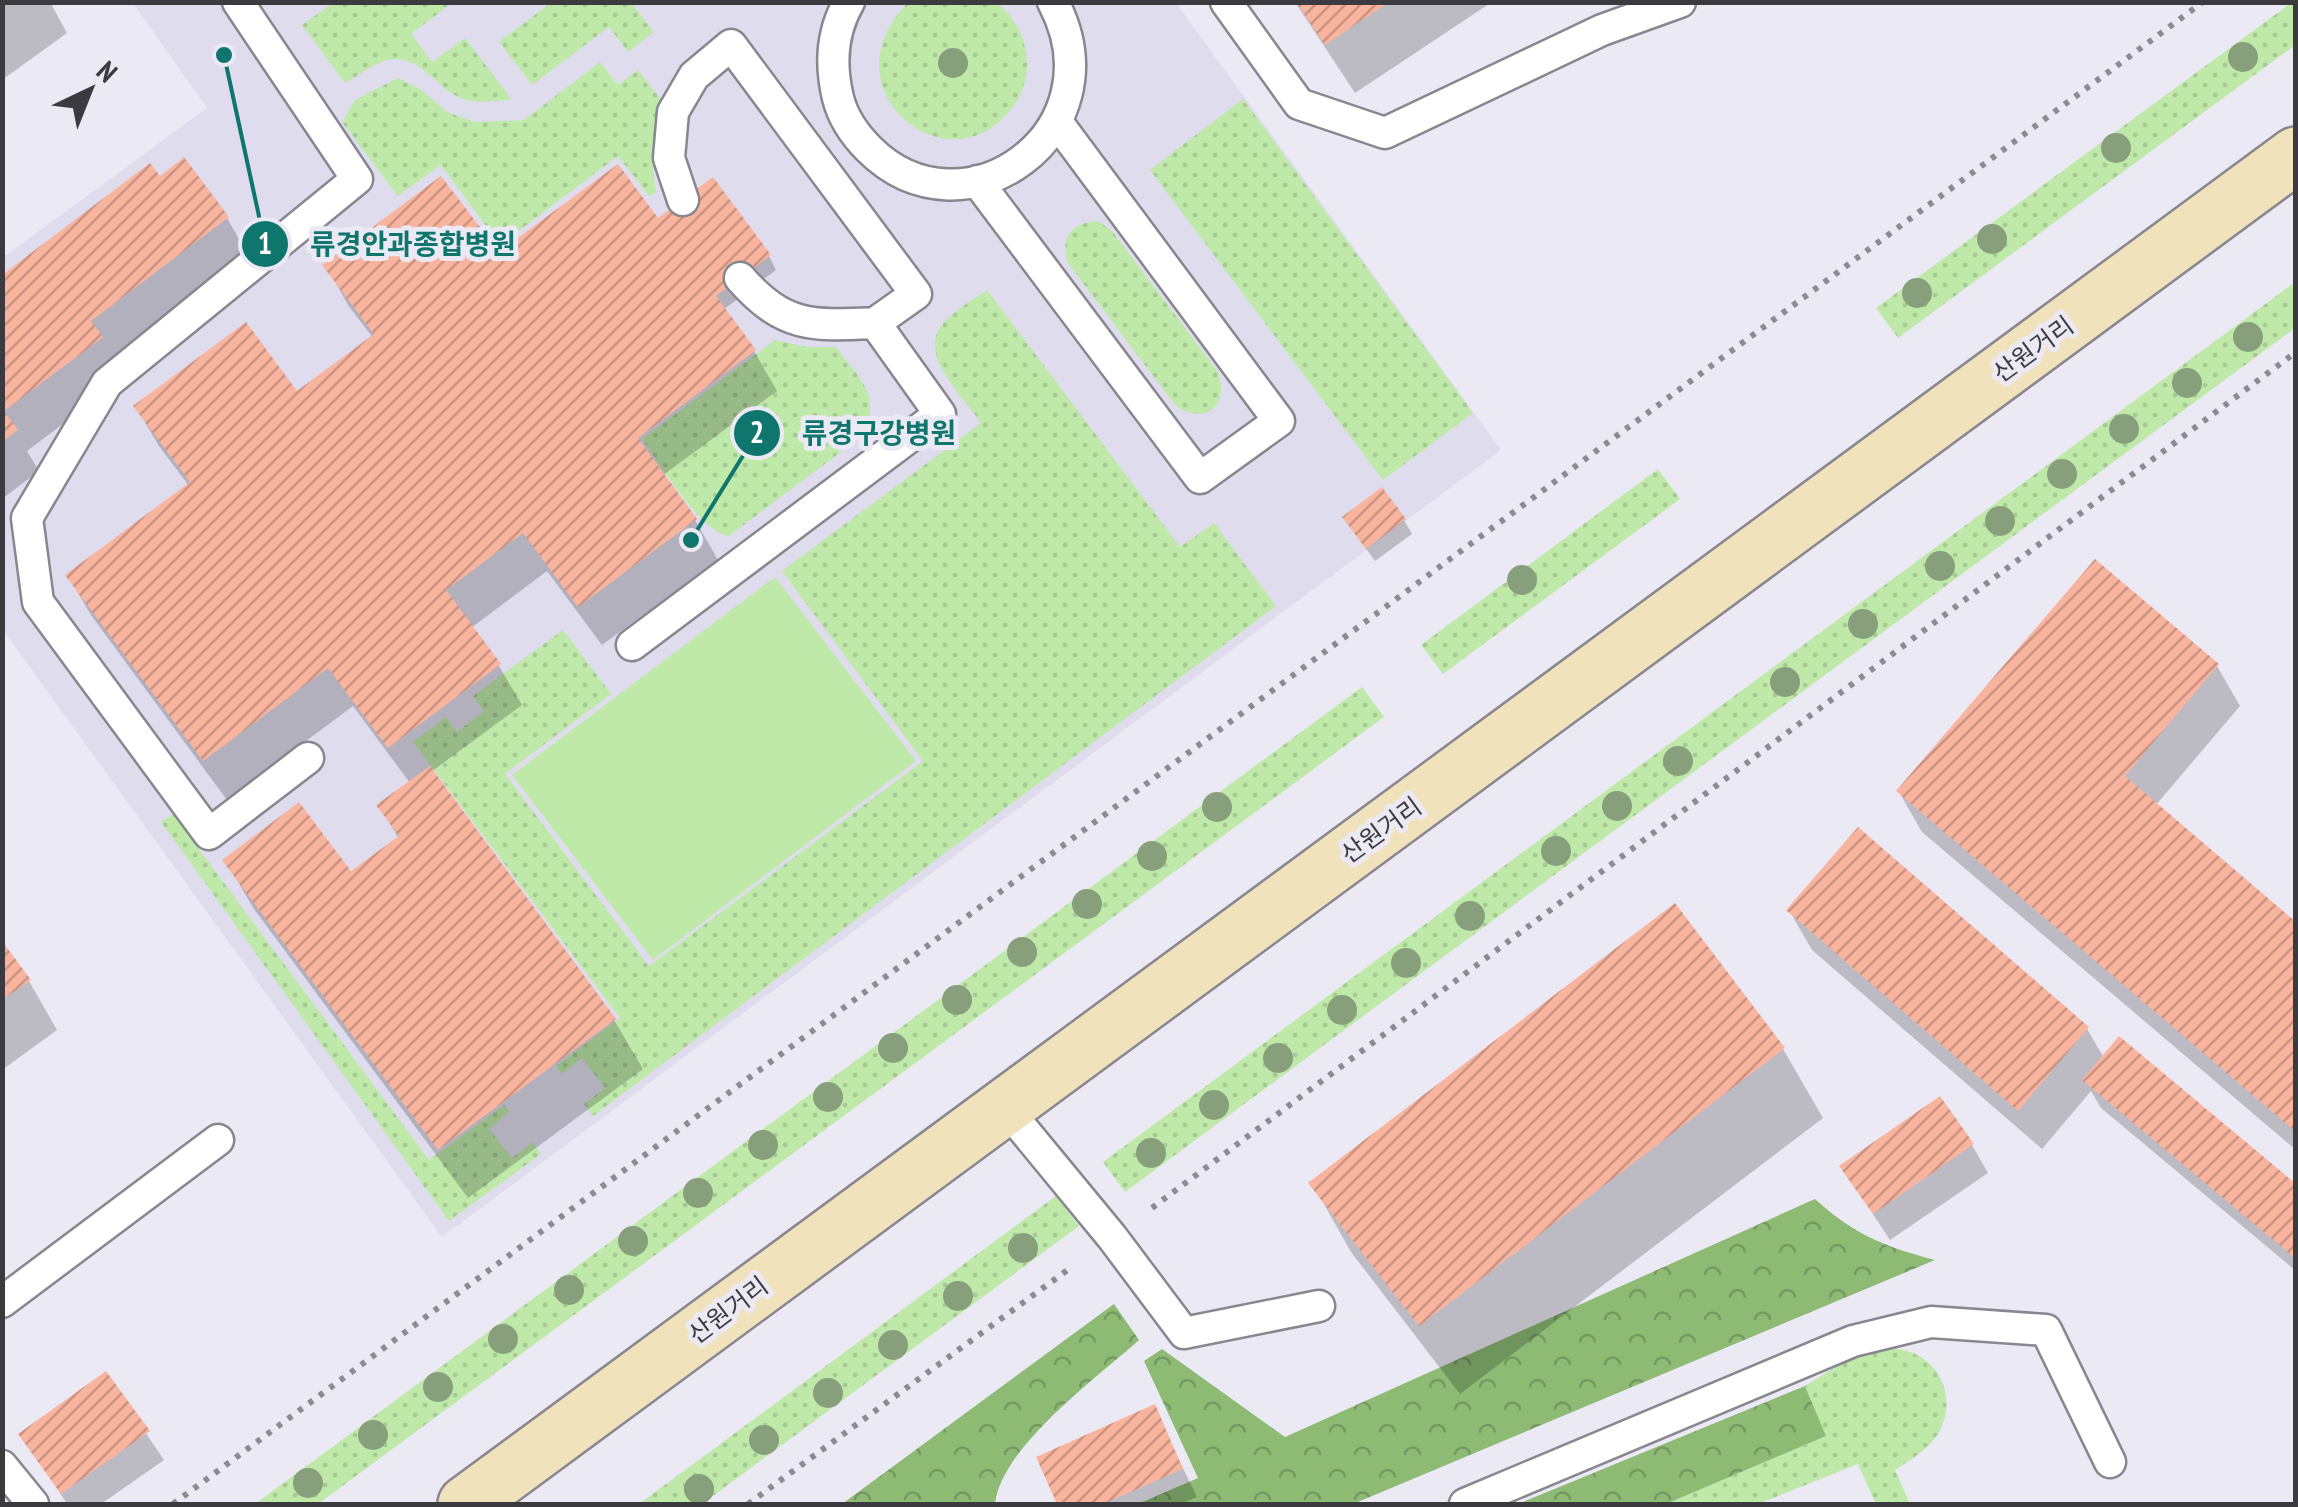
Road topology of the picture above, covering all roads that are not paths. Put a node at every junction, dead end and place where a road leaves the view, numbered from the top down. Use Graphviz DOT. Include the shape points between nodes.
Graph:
graph roads {
  1 [pos="238,2"];
  2 [pos="1053,2"];
  3 [pos="1226,2"];
  4 [pos="1680,2"];
  5 [pos="847,4"];
  6 [pos="1057,122"];
  7 [pos="856,136"];
  8 [pos="2296,155"];
  9 [pos="820,163"];
  10 [pos="977,181"];
  11 [pos="682,200"];
  12 [pos="740,278"];
  13 [pos="875,324"];
  14 [pos="632,645"];
  15 [pos="308,758"];
  16 [pos="1004,1106"];
  17 [pos="218,1140"];
  18 [pos="2,1302"];
  19 [pos="1319,1306"];
  20 [pos="2110,1462"];
  21 [pos="2,1466"];
  22 [pos="33,1504"];
  23 [pos="466,1504"];
  24 [pos="1466,1504"];
  1 -- 15 [label="lane" via="357,179 107,383 27,518 38,602 209,834"];
  2 -- 6 [label="lane" via="1072,56 1070,90"];
  3 -- 4 [label="lane" via="1299,104 1385,133 1602,30"];
  5 -- 7 [label="lane" via="834,38 832,73"];
  6 -- 10 [label="lane" via="1009,170"];
  6 -- 10 [label="lane" via="1278,421 1240,450 1200,478"];
  7 -- 9 [label="lane"];
  7 -- 10 [label="lane" via="910,176 943,184"];
  8 -- 16 [label="main road, 산원거리"];
  9 -- 11 [label="lane" via="731,45 694,76 673,112 668,158"];
  9 -- 13 [label="lane" via="916,294"];
  12 -- 13 [label="lane" via="760,301 792,320"];
  13 -- 14 [label="lane" via="940,414"];
  16 -- 19 [label="lane" via="1184,1333"];
  16 -- 23 [label="main road, 산원거리"];
  17 -- 18 [label="lane"];
  20 -- 24 [label="lane" via="2046,1330 1932,1322 1853,1341"];
  21 -- 22 [label="lane"];
}
